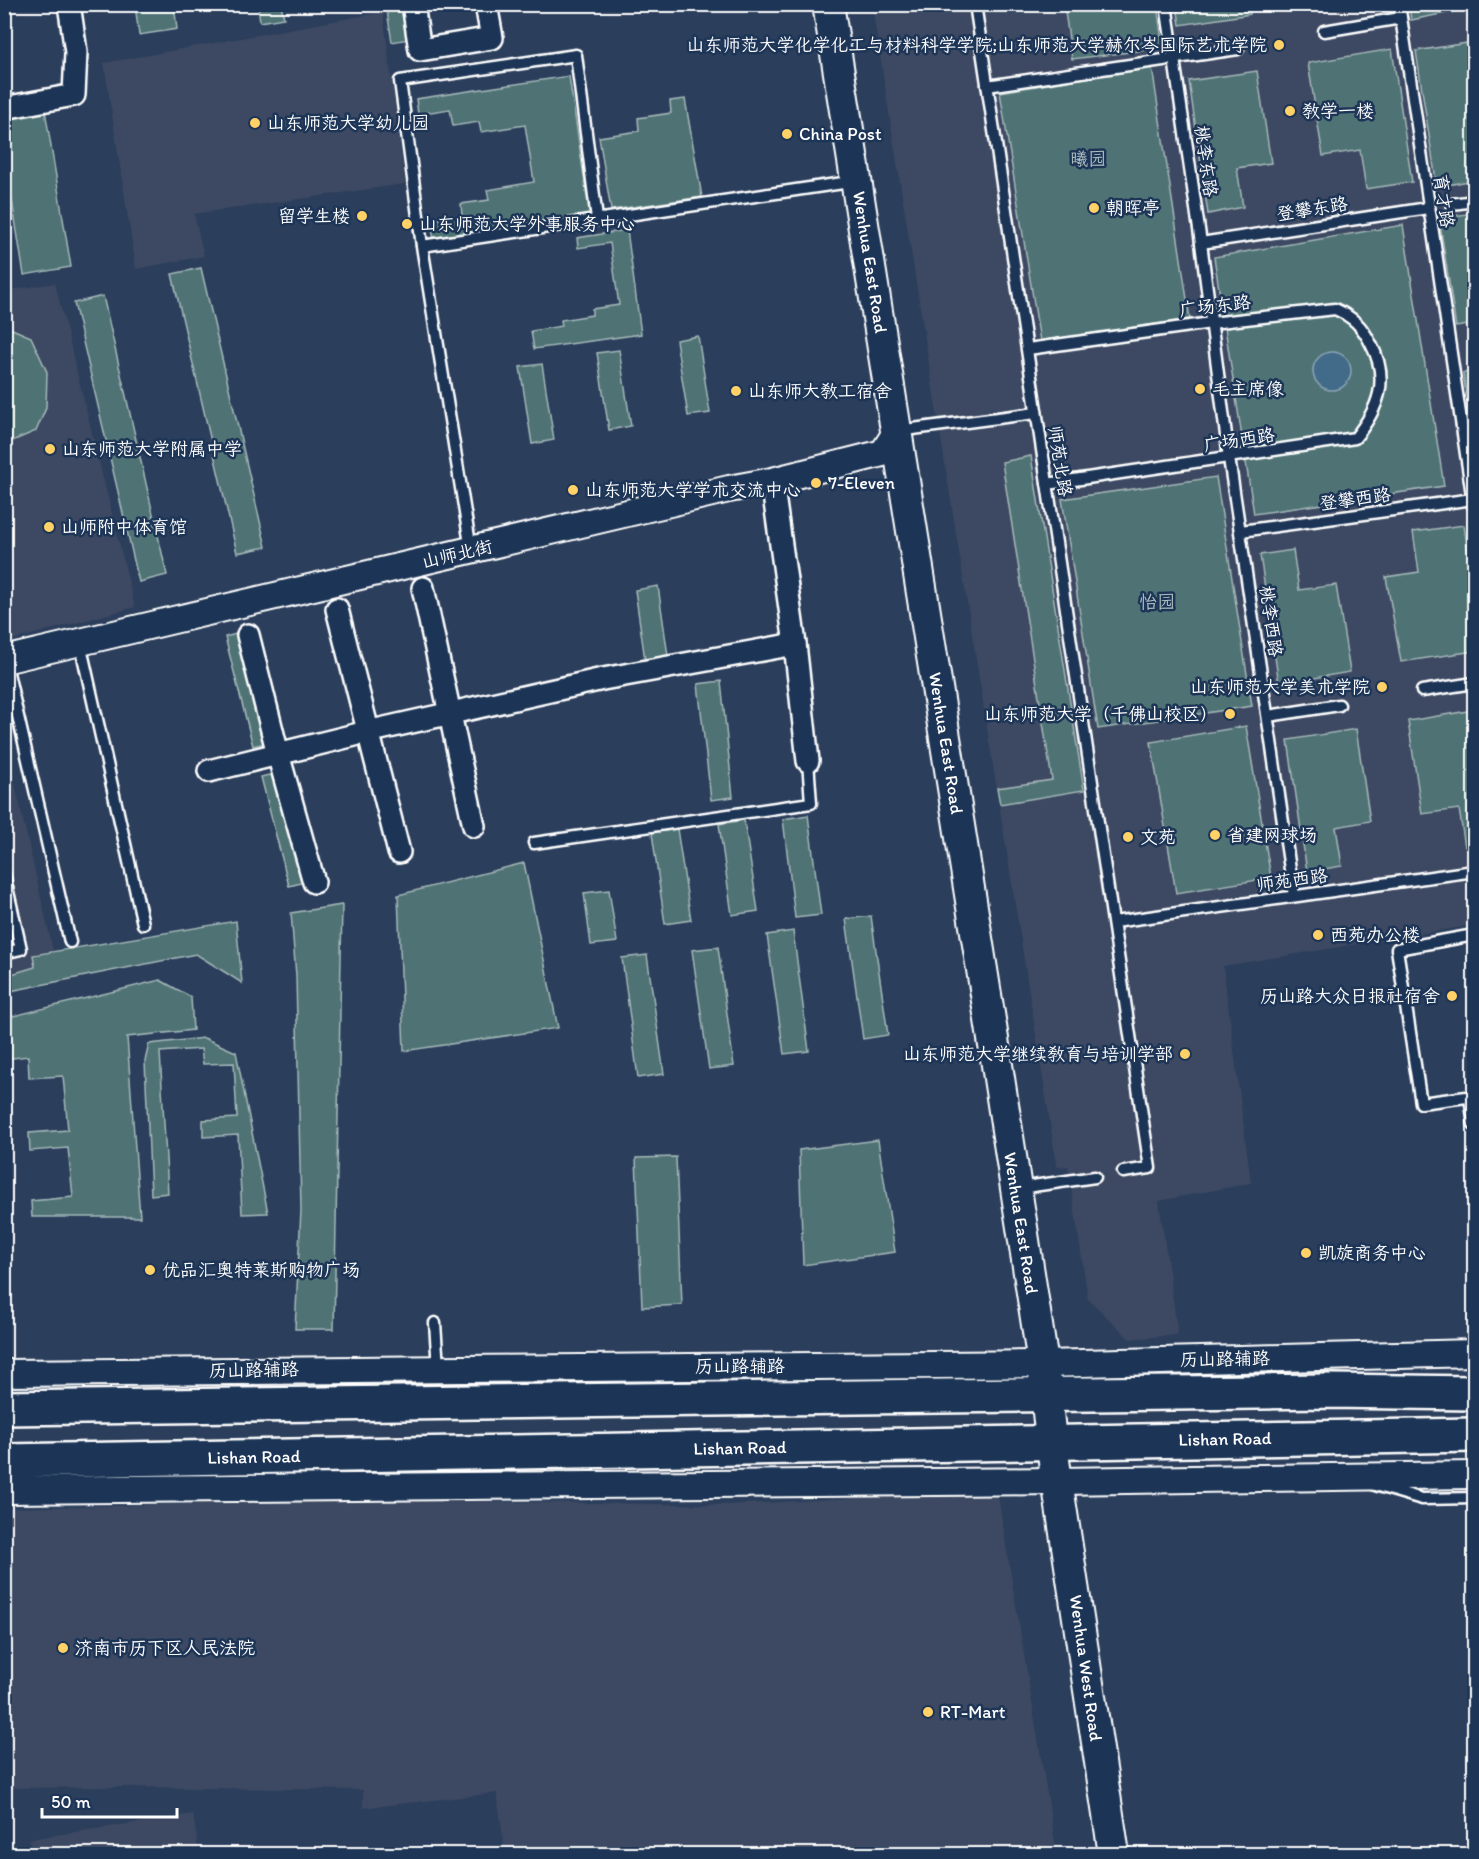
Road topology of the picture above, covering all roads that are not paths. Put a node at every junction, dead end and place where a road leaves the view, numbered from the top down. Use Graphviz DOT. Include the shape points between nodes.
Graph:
graph roads {
  1 [pos="69,4"];
  2 [pos="413,4"];
  3 [pos="486,4"];
  4 [pos="828,4"];
  5 [pos="975,4"];
  6 [pos="1166,4"];
  7 [pos="1399,4"];
  8 [pos="1401,18"];
  9 [pos="1323,31"];
  10 [pos="1238,49"];
  11 [pos="1174,59"];
  12 [pos="987,86"];
  13 [pos="4,108"];
  14 [pos="857,179"];
  15 [pos="1474,201"];
  16 [pos="1452,204"];
  17 [pos="1428,208"];
  18 [pos="597,219"];
  19 [pos="1201,243"];
  20 [pos="422,246"];
  21 [pos="1211,323"];
  22 [pos="1028,349"];
  23 [pos="1380,363"];
  24 [pos="1036,413"];
  25 [pos="897,431"];
  26 [pos="1229,458"];
  27 [pos="771,481"];
  28 [pos="1047,484"];
  29 [pos="1474,504"];
  30 [pos="1241,531"];
  31 [pos="471,551"];
  32 [pos="423,588"];
  33 [pos="337,609"];
  34 [pos="248,635"];
  35 [pos="80,643"];
  36 [pos="795,644"];
  37 [pos="5,660"];
  38 [pos="1474,683"];
  39 [pos="1422,692"];
  40 [pos="1340,705"];
  41 [pos="450,713"];
  42 [pos="1268,716"];
  43 [pos="367,732"];
  44 [pos="278,754"];
  45 [pos="808,761"];
  46 [pos="209,771"];
  47 [pos="474,826"];
  48 [pos="534,843"];
  49 [pos="399,852"];
  50 [pos="1474,871"];
  51 [pos="4,874"];
  52 [pos="314,882"];
  53 [pos="1294,897"];
  54 [pos="1114,922"];
  55 [pos="143,924"];
  56 [pos="1474,935"];
  57 [pos="70,942"];
  58 [pos="4,953"];
  59 [pos="1472,1096"];
  60 [pos="1474,1125"];
  61 [pos="1123,1172"];
  62 [pos="1095,1177"];
  63 [pos="1016,1188"];
  64 [pos="435,1323"];
  65 [pos="1474,1353"];
  66 [pos="438,1368"];
  67 [pos="4,1373"];
  68 [pos="1045,1379"];
  69 [pos="1474,1393"];
  70 [pos="4,1408"];
  71 [pos="1474,1435"];
  72 [pos="1051,1441"];
  73 [pos="4,1461"];
  74 [pos="1474,1475"];
  75 [pos="1346,1477"];
  76 [pos="1059,1481"];
  77 [pos="4,1490"];
  78 [pos="1474,1498"];
  79 [pos="1114,1854"];
  1 -- 13 [label="street" via="76,52 74,95"];
  2 -- 3 [label="street" via="420,50 492,38"];
  4 -- 14 [label="main road, Wenhua East Road"];
  5 -- 12 [label="lane, 师苑北路"];
  6 -- 11 [label="lane, 桃李东路"];
  7 -- 8 [label="lane, 育才路"];
  8 -- 9 [label="lane"];
  8 -- 17 [label="lane, 育才路"];
  10 -- 11 [label="lane"];
  11 -- 12 [label="lane"];
  11 -- 19 [label="lane, 桃李东路"];
  12 -- 22 [label="lane, 师苑北路"];
  14 -- 18 [label="lane"];
  14 -- 25 [label="main road, Wenhua East Road"];
  15 -- 16 [label="lane"];
  17 -- 19 [label="lane, 登攀东路"];
  17 -- 29 [label="lane, 育才路"];
  18 -- 20 [label="lane"];
  18 -- 20 [label="lane" via="576,55 400,81"];
  19 -- 21 [label="lane, 桃李东路"];
  20 -- 31 [label="lane"];
  21 -- 22 [label="lane, 广场东路"];
  21 -- 23 [label="lane, 广场东路" via="1335,309 1363,328"];
  21 -- 26 [label="lane, 桃李东路"];
  22 -- 24 [label="lane, 师苑北路"];
  23 -- 26 [label="lane, 广场西路" via="1381,386 1376,405 1355,438"];
  24 -- 25 [label="lane"];
  24 -- 28 [label="lane, 师苑北路"];
  25 -- 27 [label="street, 山师北街" via="883,453"];
  25 -- 63 [label="main road, Wenhua East Road"];
  26 -- 28 [label="lane, 广场西路"];
  26 -- 30 [label="lane, 桃李西路"];
  27 -- 31 [label="street, 山师北街"];
  27 -- 36 [label="street"];
  28 -- 54 [label="lane, 师苑北路"];
  29 -- 30 [label="lane, 登攀西路"];
  30 -- 42 [label="lane, 桃李西路"];
  31 -- 35 [label="street, 山师北街"];
  32 -- 41 [label="street"];
  33 -- 43 [label="street"];
  34 -- 44 [label="street"];
  35 -- 37 [label="street, 山师北街"];
  35 -- 55 [label="lane"];
  36 -- 41 [label="street" via="603,679"];
  36 -- 45 [label="street"];
  37 -- 57 [label="lane"];
  38 -- 39 [label="lane"];
  40 -- 42 [label="lane"];
  41 -- 43 [label="street"];
  41 -- 47 [label="street"];
  42 -- 53 [label="lane, 桃李西路"];
  43 -- 44 [label="street"];
  43 -- 49 [label="street"];
  44 -- 46 [label="street"];
  44 -- 52 [label="street"];
  45 -- 48 [label="lane" via="812,803"];
  50 -- 53 [label="lane, 师苑西路"];
  51 -- 58 [label="lane" via="21,949"];
  53 -- 54 [label="lane, 师苑西路"];
  54 -- 61 [label="lane, 师苑北路" via="1150,1168"];
  56 -- 59 [label="lane" via="1397,949 1421,1103"];
  59 -- 60 [label="lane"];
  62 -- 63 [label="lane"];
  63 -- 68 [label="main road, Wenhua East Road"];
  64 -- 66 [label="lane"];
  65 -- 68 [label="street, 历山路辅路"];
  66 -- 67 [label="street, 历山路辅路"];
  66 -- 68 [label="street, 历山路辅路"];
  68 -- 69 [label="main road"];
  68 -- 70 [label="main road"];
  68 -- 72 [label="main road, Wenhua East Road"];
  71 -- 72 [label="main road, Lishan Road"];
  72 -- 73 [label="main road, Lishan Road"];
  72 -- 76 [label="main road, Wenhua East Road"];
  74 -- 75 [label="street"];
  75 -- 76 [label="street"];
  75 -- 78 [label="lane" via="1422,1499"];
  76 -- 77 [label="street"];
  76 -- 79 [label="main road, Wenhua West Road"];
}
